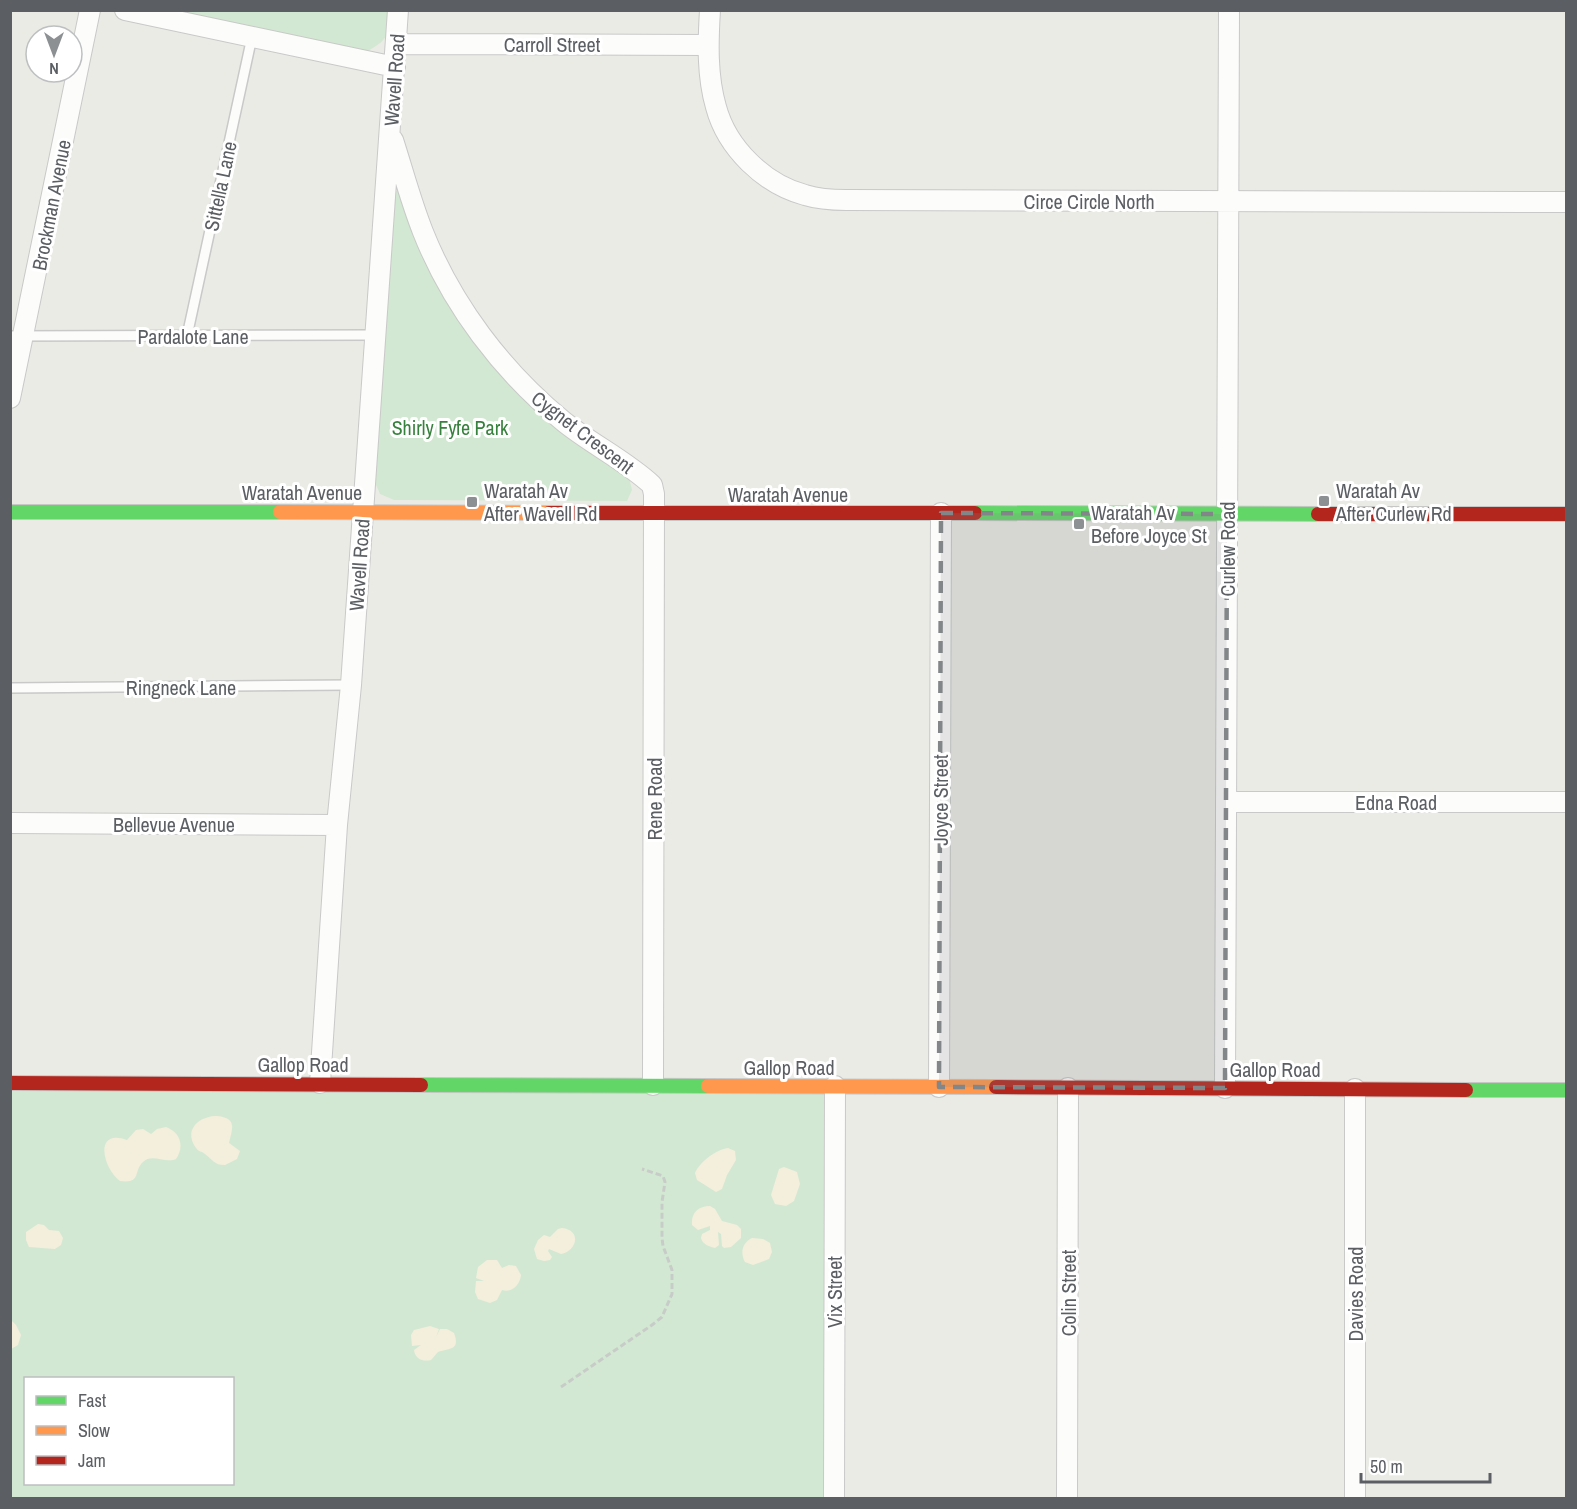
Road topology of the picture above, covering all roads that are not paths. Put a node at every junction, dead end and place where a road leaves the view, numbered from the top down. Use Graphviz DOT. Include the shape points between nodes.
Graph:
graph roads {
  1 [pos="90,10"];
  2 [pos="125,10"];
  3 [pos="398,10"];
  4 [pos="710,10"];
  5 [pos="1229,10"];
  6 [pos="252,37"];
  7 [pos="396,44"];
  8 [pos="708,45"];
  9 [pos="394,67"];
  10 [pos="390,130"];
  11 [pos="1228,201"];
  12 [pos="1566,202"];
  13 [pos="376,335"];
  14 [pos="17,336"];
  15 [pos="187,336"];
  16 [pos="10,398"];
  17 [pos="10,512"];
  18 [pos="362,512"];
  19 [pos="654,513"];
  20 [pos="941,513"];
  21 [pos="1227,513"];
  22 [pos="1566,514"];
  23 [pos="351,685"];
  24 [pos="10,688"];
  25 [pos="1226,802"];
  26 [pos="1566,802"];
  27 [pos="10,823"];
  28 [pos="337,825"];
  29 [pos="10,1083"];
  30 [pos="320,1083"];
  31 [pos="653,1085"];
  32 [pos="834,1086"];
  33 [pos="939,1087"];
  34 [pos="1068,1088"];
  35 [pos="1225,1088"];
  36 [pos="1355,1089"];
  37 [pos="1566,1090"];
  38 [pos="834,1498"];
  39 [pos="1067,1498"];
  40 [pos="1355,1498"];
  1 -- 14 [label="street, Brockman Avenue"];
  2 -- 6 [label="street"];
  3 -- 7 [label="street, Wavell Road"];
  4 -- 8 [label="street, Circe Circle North"];
  5 -- 11 [label="street, Curlew Road"];
  6 -- 9 [label="street"];
  6 -- 15 [label="lane, Sittella Lane"];
  7 -- 8 [label="street, Carroll Street"];
  7 -- 9 [label="street, Wavell Road"];
  8 -- 11 [label="street, Circe Circle North" via="716,110 729,137 762,173 804,195 846,200"];
  9 -- 10 [label="street, Wavell Road"];
  10 -- 13 [label="street, Wavell Road"];
  10 -- 19 [label="street, Cygnet Crescent" via="423,232 445,279 483,339 524,388 652,485"];
  11 -- 12 [label="street, Circe Circle North"];
  11 -- 21 [label="street, Curlew Road"];
  13 -- 15 [label="lane, Pardalote Lane"];
  13 -- 18 [label="street, Wavell Road"];
  14 -- 15 [label="lane, Pardalote Lane"];
  14 -- 16 [label="street, Brockman Avenue"];
  17 -- 18 [label="street, Waratah Avenue"];
  18 -- 19 [label="street, Waratah Avenue"];
  18 -- 23 [label="street, Wavell Road"];
  19 -- 20 [label="street, Waratah Avenue"];
  19 -- 31 [label="street, Rene Road"];
  20 -- 21 [label="street, Waratah Avenue"];
  20 -- 33 [label="street, Joyce Street"];
  21 -- 22 [label="street, Waratah Avenue"];
  21 -- 25 [label="street, Curlew Road"];
  23 -- 24 [label="lane, Ringneck Lane"];
  23 -- 28 [label="street, Wavell Road"];
  25 -- 26 [label="street, Edna Road"];
  25 -- 35 [label="street, Curlew Road"];
  27 -- 28 [label="street, Bellevue Avenue"];
  28 -- 30 [label="street, Wavell Road"];
  29 -- 30 [label="street, Gallop Road"];
  30 -- 31 [label="street, Gallop Road"];
  31 -- 32 [label="street, Gallop Road"];
  32 -- 33 [label="street, Gallop Road"];
  32 -- 38 [label="street, Vix Street"];
  33 -- 34 [label="street, Gallop Road"];
  34 -- 35 [label="street, Gallop Road"];
  34 -- 39 [label="street, Colin Street"];
  35 -- 36 [label="street, Gallop Road"];
  36 -- 37 [label="street, Gallop Road"];
  36 -- 40 [label="street, Davies Road"];
}
